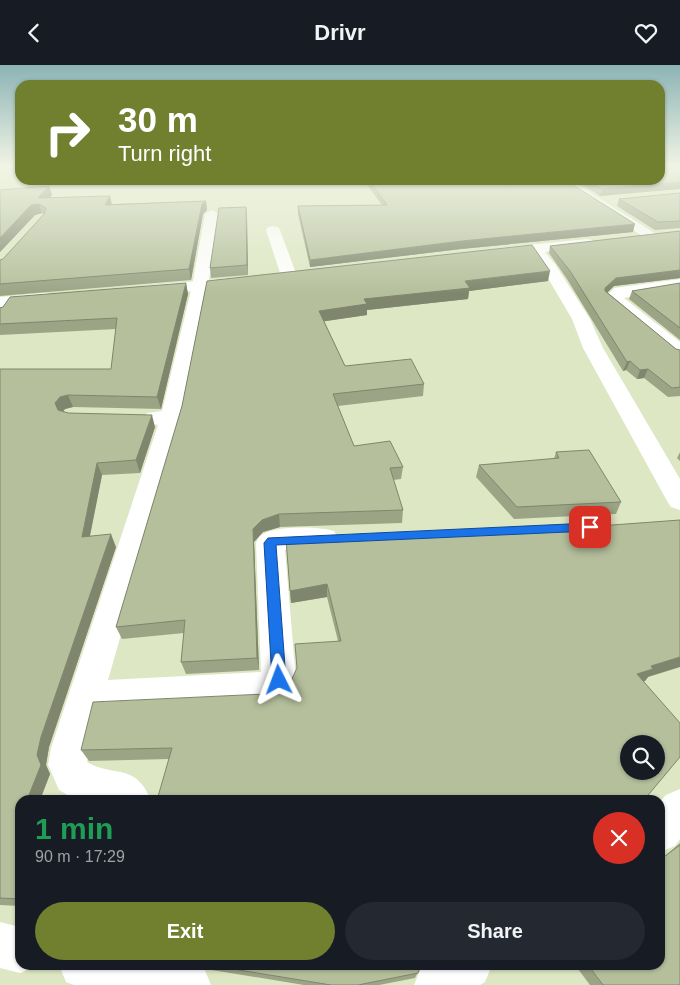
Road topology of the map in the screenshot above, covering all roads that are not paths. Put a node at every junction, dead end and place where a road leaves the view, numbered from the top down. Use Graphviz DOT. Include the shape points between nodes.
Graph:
graph roads {
  1 [pos="607,208"];
  2 [pos="212,214"];
  3 [pos="274,230"];
  4 [pos="671,234"];
  5 [pos="652,236"];
  6 [pos="623,239"];
  7 [pos="603,241"];
  8 [pos="534,249"];
  9 [pos="479,254"];
  10 [pos="308,274"];
  11 [pos="289,276"];
  12 [pos="680,283"];
  13 [pos="200,285"];
  14 [pos="133,291"];
  15 [pos="56,297"];
  16 [pos="3,305"];
  17 [pos="675,343"];
  18 [pos="134,417"];
  19 [pos="172,419"];
  20 [pos="680,501"];
  21 [pos="348,537"];
  22 [pos="86,697"];
  23 [pos="126,795"];
  24 [pos="680,809"];
  25 [pos="665,826"];
  26 [pos="0,945"];
  27 [pos="15,949"];
  28 [pos="114,970"];
  29 [pos="460,970"];
  30 [pos="187,985"];
  31 [pos="438,985"];
  1 -- 5 [label="street"];
  2 -- 13 [label="street"];
  3 -- 11 [label="street"];
  4 -- 5 [label="street"];
  5 -- 6 [label="street"];
  7 -- 8 [label="street"];
  8 -- 9 [label="street"];
  8 -- 20 [label="street" via="581,319 593,348"];
  10 -- 11 [label="street"];
  11 -- 13 [label="street"];
  12 -- 17 [label="street" via="620,292 613,299"];
  13 -- 14 [label="street"];
  13 -- 19 [label="street"];
  15 -- 16 [label="street"];
  18 -- 19 [label="street"];
  19 -- 22 [label="street"];
  21 -- 22 [label="street" via="270,543 277,631 279,680 276,685"];
  22 -- 23 [label="street" via="68,765 73,776 85,783"];
  24 -- 25 [label="street"];
  26 -- 27 [label="street"];
  28 -- 30 [label="street"];
  29 -- 31 [label="street"];
}
